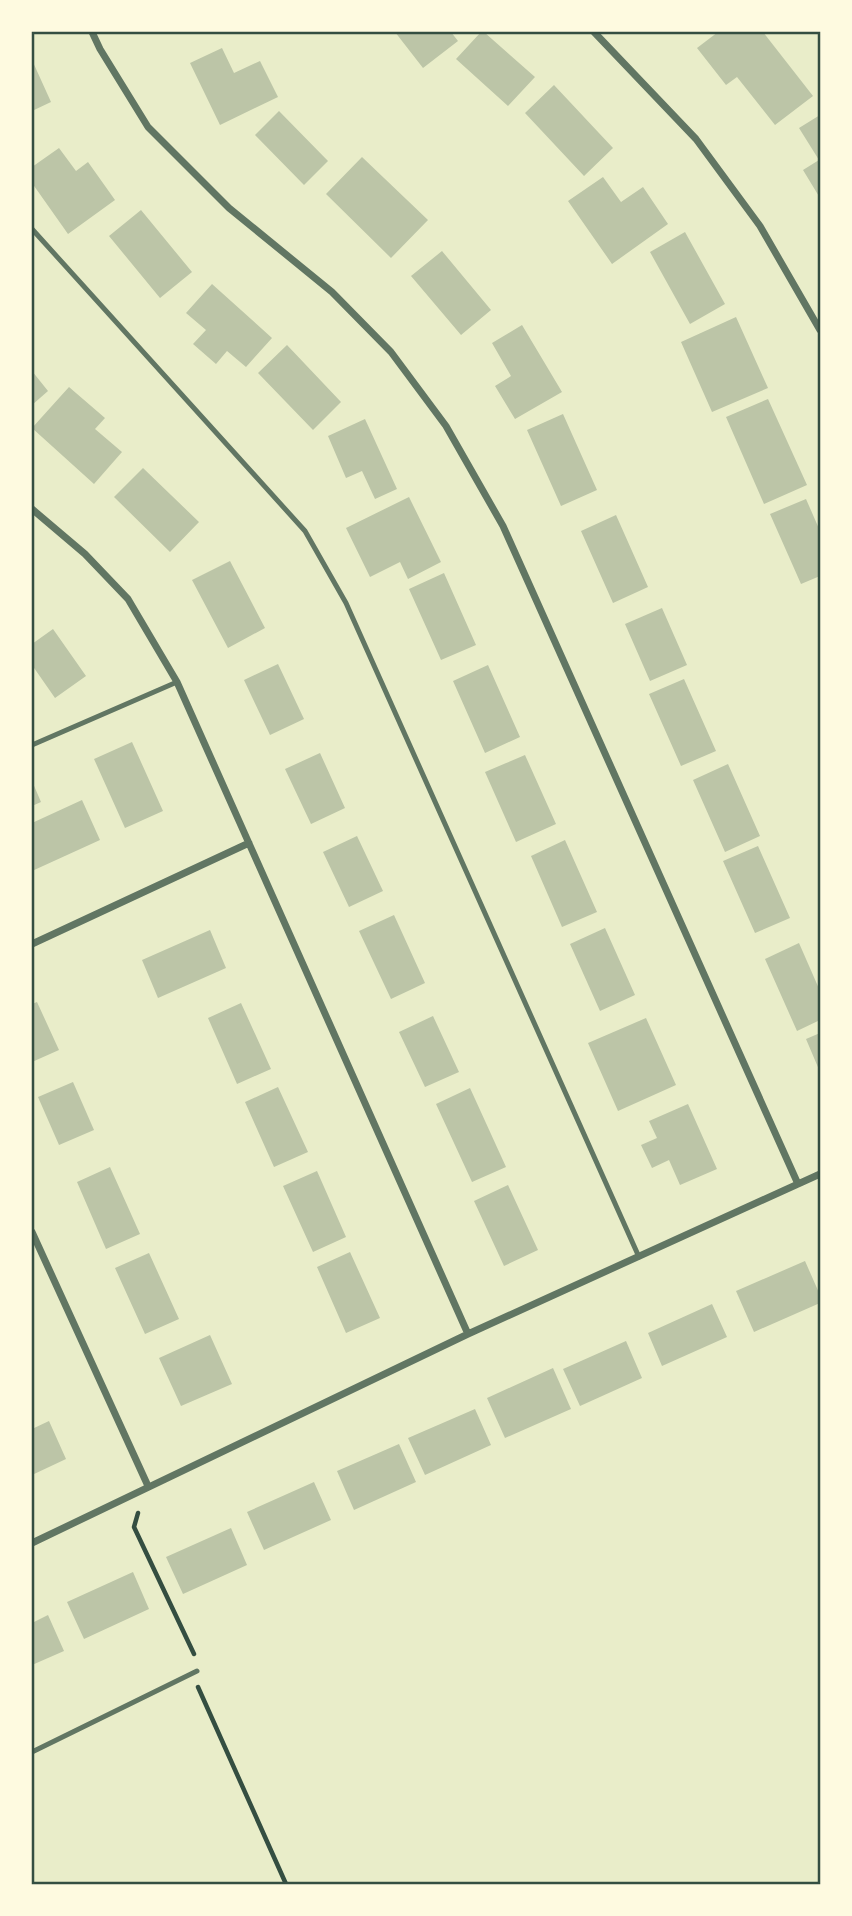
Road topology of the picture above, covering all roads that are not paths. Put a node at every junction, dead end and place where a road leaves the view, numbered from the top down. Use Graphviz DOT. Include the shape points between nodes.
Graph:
graph roads {
  1 [pos="92,32"];
  2 [pos="594,32"];
  3 [pos="32,229"];
  4 [pos="821,330"];
  5 [pos="32,509"];
  6 [pos="177,682"];
  7 [pos="32,745"];
  8 [pos="249,844"];
  9 [pos="32,944"];
  10 [pos="821,1174"];
  11 [pos="798,1184"];
  12 [pos="32,1232"];
  13 [pos="639,1257"];
  14 [pos="468,1334"];
  15 [pos="148,1486"];
  16 [pos="32,1543"];
  17 [pos="197,1671"];
  18 [pos="32,1752"];
  1 -- 11 [label="street" via="148,127 229,208 332,292 391,352 446,426 503,526"];
  2 -- 4 [label="street" via="696,139 760,226"];
  3 -- 13 [label="lane" via="305,531 346,603"];
  5 -- 6 [label="street" via="128,599"];
  6 -- 7 [label="lane"];
  6 -- 8 [label="street"];
  8 -- 9 [label="street"];
  8 -- 14 [label="street"];
  10 -- 11 [label="street"];
  11 -- 13 [label="street"];
  12 -- 15 [label="street"];
  13 -- 14 [label="street"];
  14 -- 15 [label="street"];
  15 -- 16 [label="street"];
  17 -- 18 [label="lane"];
}
